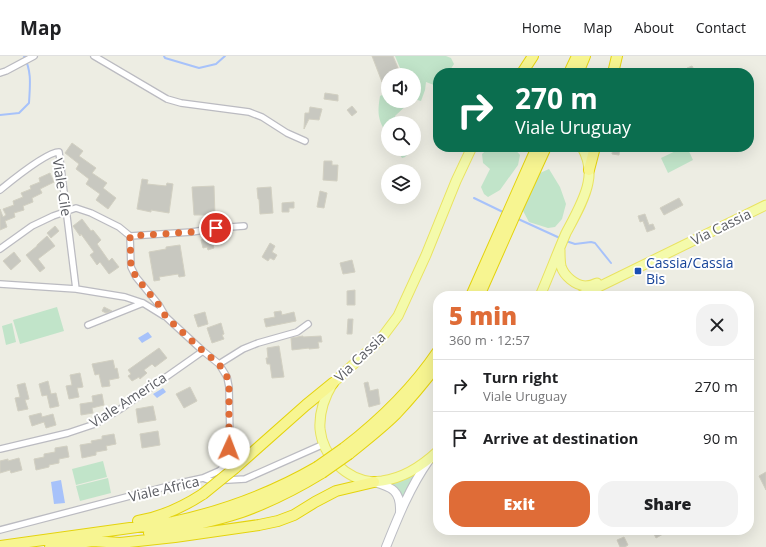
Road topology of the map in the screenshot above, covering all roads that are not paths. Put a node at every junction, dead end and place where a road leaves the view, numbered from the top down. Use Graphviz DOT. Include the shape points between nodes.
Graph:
graph roads {
  1 [pos="34,56"];
  2 [pos="94,56"];
  3 [pos="533,56"];
  4 [pos="577,56"];
  5 [pos="585,56"];
  6 [pos="617,56"];
  7 [pos="525,68"];
  8 [pos="571,68"];
  9 [pos="580,68"];
  10 [pos="614,68"];
  11 [pos="0,73"];
  12 [pos="305,142"];
  13 [pos="470,152"];
  14 [pos="535,152"];
  15 [pos="543,152"];
  16 [pos="584,152"];
  17 [pos="594,152"];
  18 [pos="589,170"];
  19 [pos="0,190"];
  20 [pos="766,205"];
  21 [pos="514,206"];
  22 [pos="66,211"];
  23 [pos="509,220"];
  24 [pos="244,226"];
  25 [pos="130,236"];
  26 [pos="562,242"];
  27 [pos="0,249"];
  28 [pos="610,281"];
  29 [pos="0,284"];
  30 [pos="76,289"];
  31 [pos="474,291"];
  32 [pos="481,291"];
  33 [pos="542,291"];
  34 [pos="590,291"];
  35 [pos="143,303"];
  36 [pos="166,317"];
  37 [pos="308,324"];
  38 [pos="88,326"];
  39 [pos="203,351"];
  40 [pos="433,358"];
  41 [pos="219,364"];
  42 [pos="433,371"];
  43 [pos="333,383"];
  44 [pos="324,444"];
  45 [pos="0,449"];
  46 [pos="346,451"];
  47 [pos="433,455"];
  48 [pos="430,458"];
  49 [pos="203,478"];
  50 [pos="374,482"];
  51 [pos="399,514"];
  52 [pos="0,530"];
  53 [pos="93,538"];
  54 [pos="66,541"];
  55 [pos="0,546"];
  56 [pos="50,547"];
  57 [pos="386,547"];
  1 -- 11 [label="street"];
  2 -- 12 [label="street" via="167,99 249,112"];
  3 -- 7 [label="highway"];
  4 -- 8 [label="highway"];
  5 -- 9 [label="highway"];
  6 -- 10 [label="highway"];
  13 -- 43 [label="main road, Via Cassia" via="398,316 380,340"];
  14 -- 21 [label="highway"];
  15 -- 21 [label="highway"];
  16 -- 18 [label="main road, Via Cassia"];
  17 -- 18 [label="highway"];
  18 -- 26 [label="main road, Via Cassia" via="584,196"];
  19 -- 22 [label="street, Viale Cile" via="36,163 54,152 59,152"];
  20 -- 28 [label="main road, Via Cassia"];
  21 -- 23 [label="highway"];
  22 -- 25 [label="street" via="76,208 91,213 119,226"];
  22 -- 27 [label="street" via="32,226"];
  22 -- 30 [label="street, Viale Cile"];
  23 -- 31 [label="highway"];
  23 -- 32 [label="highway"];
  24 -- 25 [label="street"];
  25 -- 36 [label="street" via="131,267"];
  26 -- 28 [label="main road, Via Cassia" via="561,267 570,279 585,286"];
  26 -- 33 [label="main road, Via Cassia"];
  28 -- 34 [label="main road, Via Cassia"];
  29 -- 30 [label="street"];
  30 -- 35 [label="street" via="126,297"];
  35 -- 36 [label="street"];
  35 -- 38 [label="street"];
  36 -- 39 [label="street"];
  37 -- 41 [label="street" via="297,332 243,349"];
  39 -- 41 [label="street"];
  39 -- 45 [label="street, Viale America" via="95,424"];
  40 -- 46 [label="highway" via="391,408"];
  41 -- 49 [label="street" via="227,377 229,387 228,458 219,471"];
  42 -- 46 [label="highway" via="396,414 372,436"];
  43 -- 44 [label="main road, Via Cassia" via="321,415 320,430"];
  43 -- 53 [label="highway, bridge" via="203,494 170,512 147,520 118,525"];
  44 -- 49 [label="street, Viale Africa" via="245,478 211,481"];
  44 -- 50 [label="main road, Via Cassia" via="334,461 344,471"];
  46 -- 53 [label="highway, bridge" via="319,470 240,503 201,516"];
  47 -- 48 [label="main road, Via Cassia"];
  48 -- 50 [label="main road, Via Cassia" via="416,469 400,476"];
  48 -- 51 [label="street"];
  49 -- 52 [label="street, Viale Africa"];
  50 -- 51 [label="street" via="396,492"];
  50 -- 53 [label="highway" via="336,491 294,515 259,525 120,542"];
  51 -- 57 [label="street"];
  53 -- 54 [label="highway"];
  54 -- 55 [label="highway"];
  54 -- 56 [label="highway"];
}
